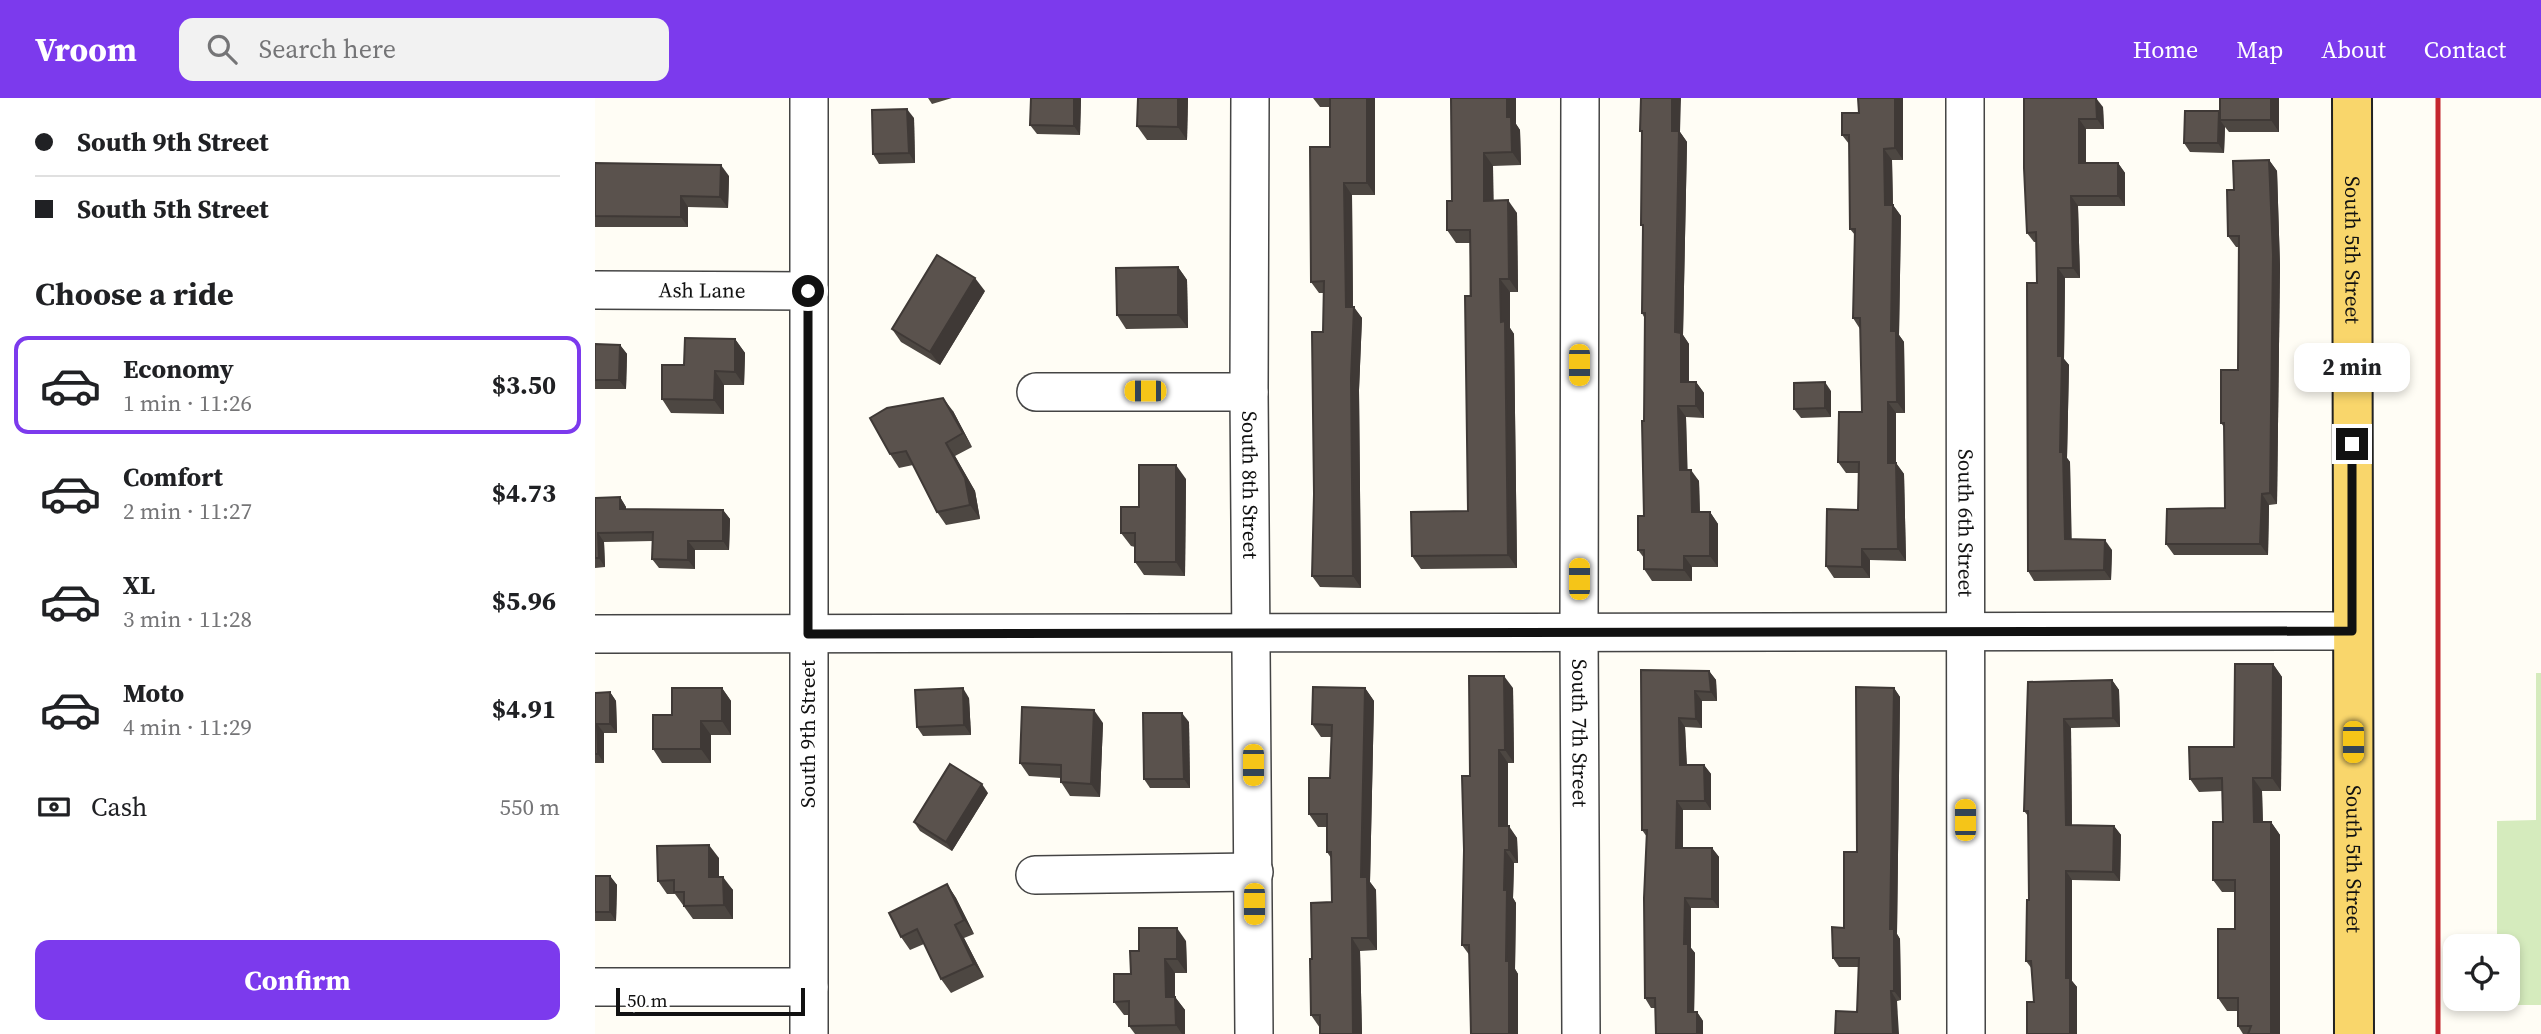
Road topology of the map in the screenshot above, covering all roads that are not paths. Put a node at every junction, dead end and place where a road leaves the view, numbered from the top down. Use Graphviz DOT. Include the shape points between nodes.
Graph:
graph roads {
  1 [pos="809,98"];
  2 [pos="1250,98"];
  3 [pos="1580,98"];
  4 [pos="1965,98"];
  5 [pos="2352,98"];
  6 [pos="595,290"];
  7 [pos="808,291"];
  8 [pos="1036,391"];
  9 [pos="1249,391"];
  10 [pos="1964,631"];
  11 [pos="2352,631"];
  12 [pos="1579,633"];
  13 [pos="595,634"];
  14 [pos="808,634"];
  15 [pos="1252,634"];
  16 [pos="1254,872"];
  17 [pos="1035,875"];
  18 [pos="595,987"];
  19 [pos="809,987"];
  20 [pos="809,1034"];
  21 [pos="1254,1034"];
  22 [pos="1581,1034"];
  23 [pos="1966,1034"];
  24 [pos="2354,1034"];
  1 -- 7 [label="street, South 9th Street"];
  2 -- 9 [label="street, South 8th Street"];
  3 -- 12 [label="street, South 7th Street"];
  4 -- 10 [label="street, South 6th Street"];
  5 -- 11 [label="main road, South 5th Street"];
  6 -- 7 [label="street, Ash Lane"];
  7 -- 14 [label="street, South 9th Street"];
  8 -- 9 [label="street"];
  9 -- 15 [label="street, South 8th Street"];
  10 -- 11 [label="street"];
  10 -- 12 [label="street"];
  10 -- 23 [label="street, South 6th Street"];
  11 -- 24 [label="main road, South 5th Street"];
  12 -- 15 [label="street"];
  12 -- 22 [label="street, South 7th Street"];
  13 -- 14 [label="street"];
  14 -- 15 [label="street"];
  14 -- 19 [label="street, South 9th Street"];
  15 -- 16 [label="street, South 8th Street"];
  16 -- 17 [label="street"];
  16 -- 21 [label="street, South 8th Street"];
  18 -- 19 [label="street"];
  19 -- 20 [label="street, South 9th Street"];
}
